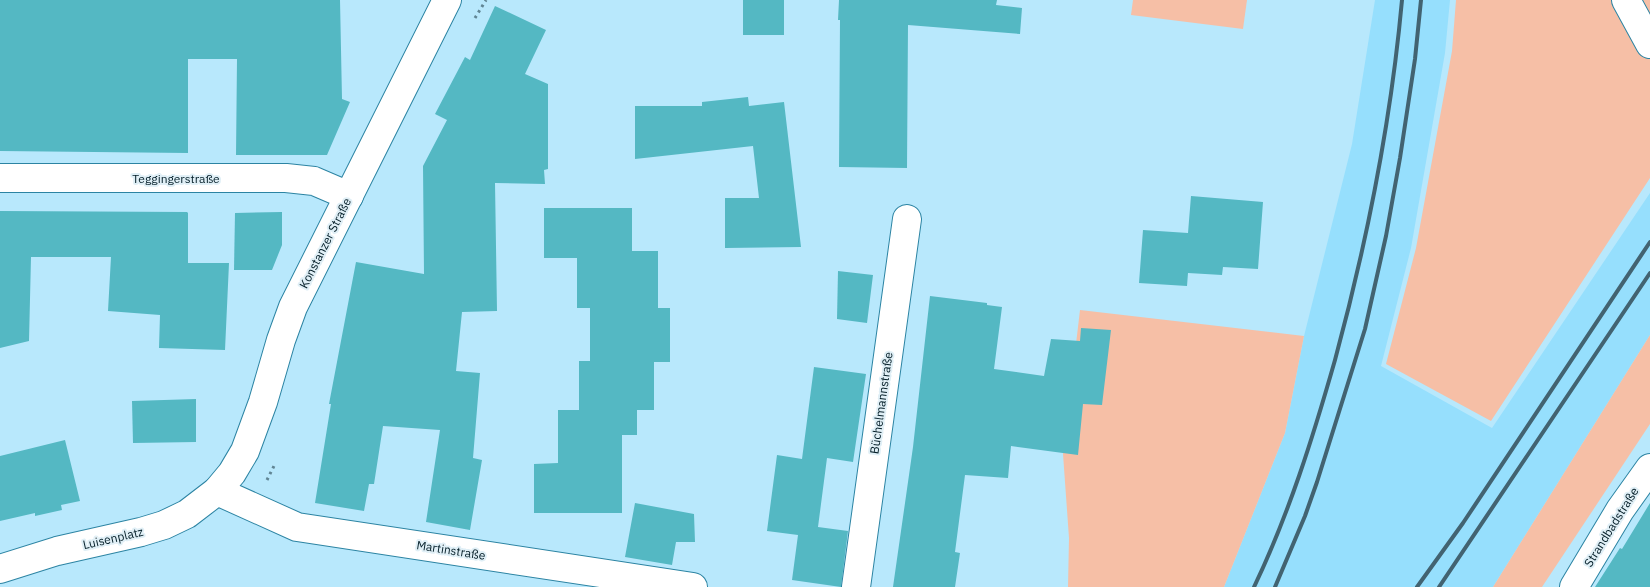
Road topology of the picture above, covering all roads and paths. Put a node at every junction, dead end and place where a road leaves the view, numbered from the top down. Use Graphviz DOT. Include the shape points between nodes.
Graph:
graph roads {
  1 [pos="447,0"];
  2 [pos="1626,0"];
  3 [pos="1650,44"];
  4 [pos="0,178"];
  5 [pos="349,196"];
  6 [pos="907,219"];
  7 [pos="1650,468"];
  8 [pos="217,491"];
  9 [pos="0,569"];
  10 [pos="693,587"];
  11 [pos="856,587"];
  12 [pos="1574,587"];
  1 -- 5 [label="street, Konstanzer Straße"];
  2 -- 3 [label="street"];
  4 -- 5 [label="street, Teggingerstraße" via="286,178 314,181"];
  5 -- 8 [label="street, Konstanzer Straße" via="293,307 244,451"];
  6 -- 11 [label="street, Büchelmannstraße"];
  7 -- 12 [label="street, Strandbadstraße" via="1620,510"];
  8 -- 9 [label="street, Luisenplatz" via="187,514 164,525"];
  8 -- 10 [label="street, Martinstraße" via="297,527"];
}
